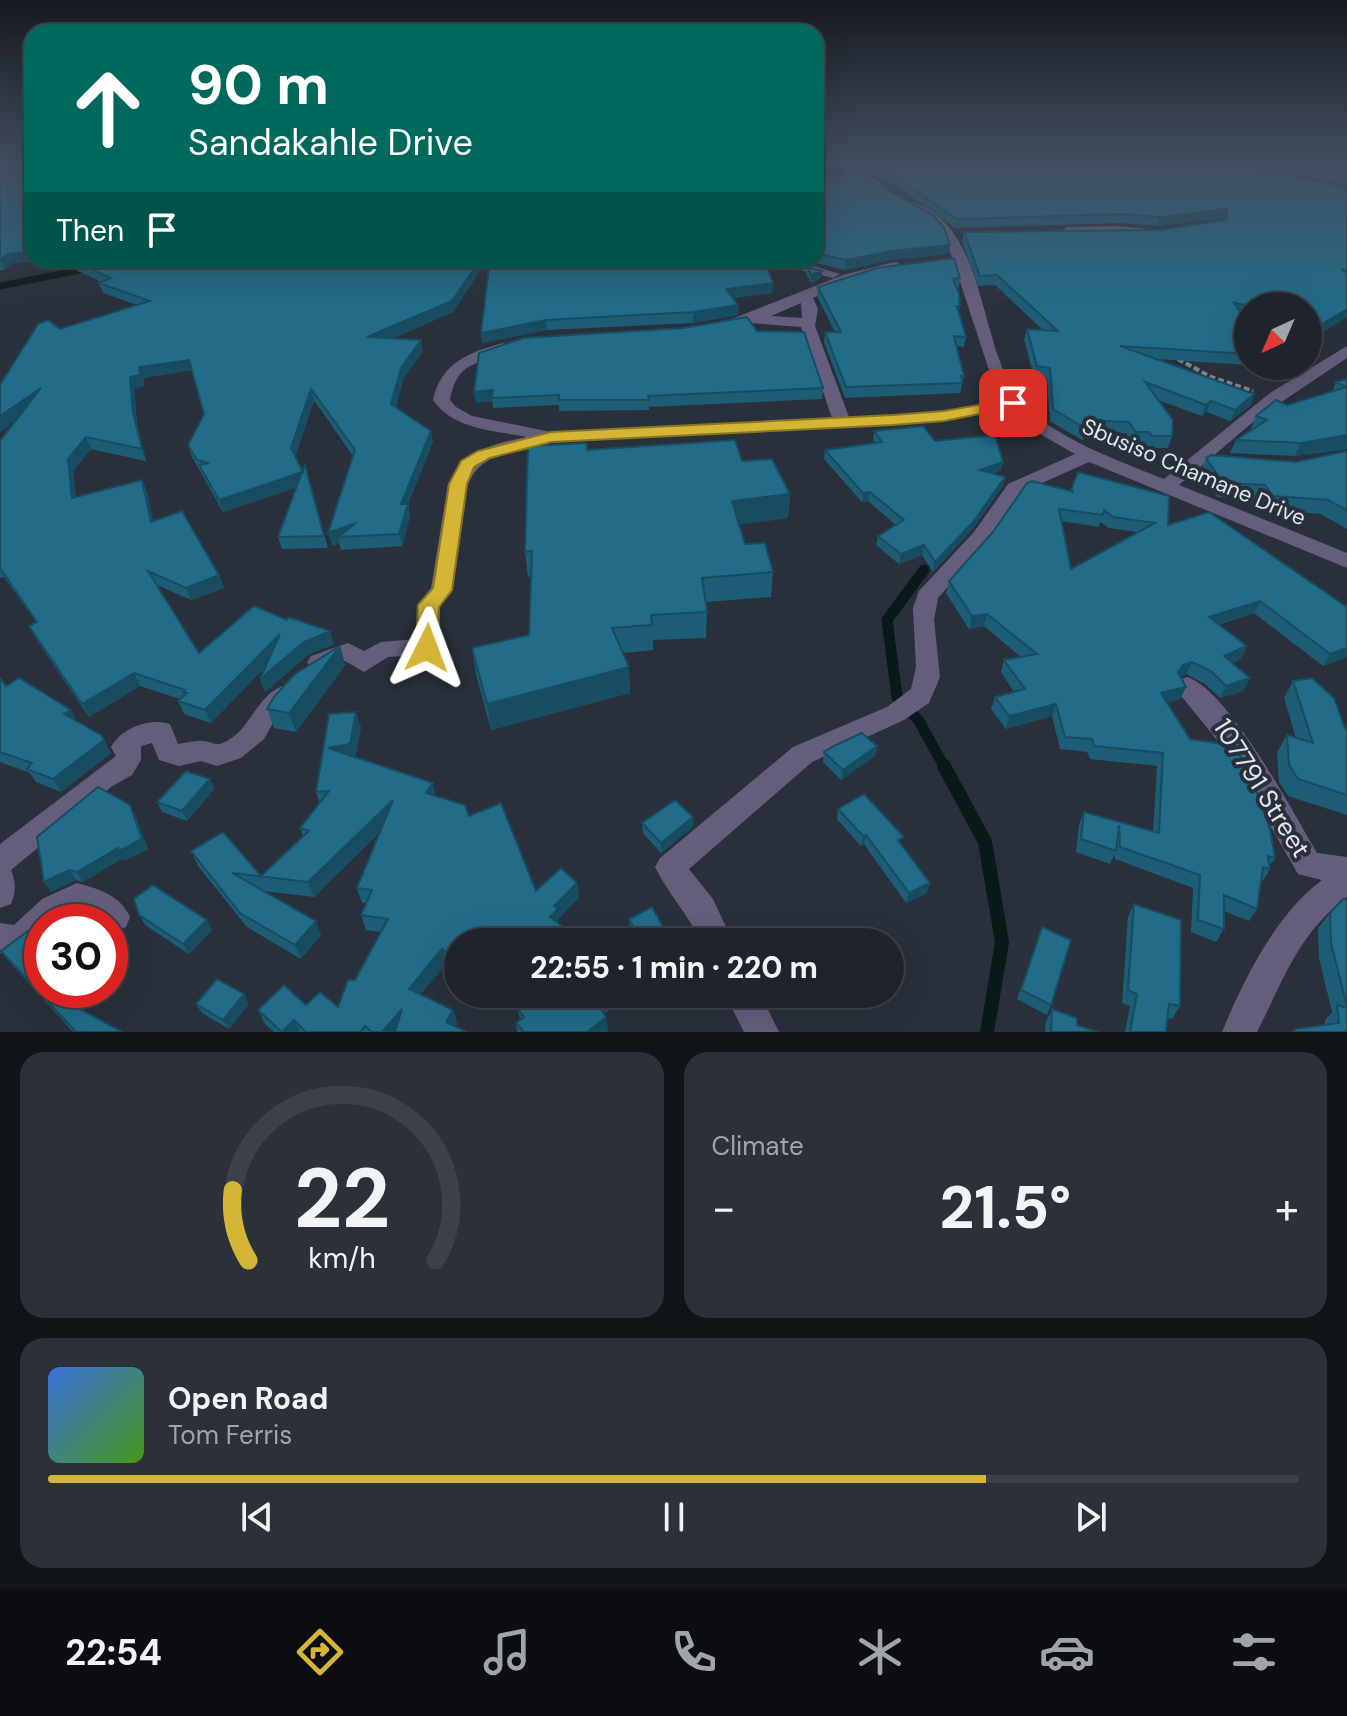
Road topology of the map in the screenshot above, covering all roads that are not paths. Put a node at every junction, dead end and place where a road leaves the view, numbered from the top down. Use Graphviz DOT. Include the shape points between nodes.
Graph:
graph roads {
  1 [pos="922,210"];
  2 [pos="1058,232"];
  3 [pos="1165,232"];
  4 [pos="909,264"];
  5 [pos="809,268"];
  6 [pos="844,277"];
  7 [pos="804,294"];
  8 [pos="750,318"];
  9 [pos="808,323"];
  10 [pos="698,329"];
  11 [pos="516,345"];
  12 [pos="1347,351"];
  13 [pos="1013,403"];
  14 [pos="843,423"];
  15 [pos="551,437"];
  16 [pos="1089,455"];
  17 [pos="1197,459"];
  18 [pos="1230,460"];
  19 [pos="1166,487"];
  20 [pos="1347,561"];
  21 [pos="1187,686"];
  22 [pos="0,861"];
  23 [pos="1347,870"];
  24 [pos="0,879"];
  25 [pos="1347,879"];
  26 [pos="0,894"];
  27 [pos="64,904"];
  28 [pos="99,904"];
  29 [pos="711,928"];
  30 [pos="24,935"];
  31 [pos="0,938"];
  32 [pos="749,1008"];
  33 [pos="762,1032"];
  34 [pos="1239,1032"];
  1 -- 13 [label="street, Sbusiso Chamane Drive" via="959,235 952,260"];
  2 -- 3 [label="street"];
  4 -- 6 [label="street"];
  5 -- 6 [label="street"];
  6 -- 7 [label="street"];
  7 -- 8 [label="street"];
  7 -- 9 [label="street" via="811,309"];
  8 -- 9 [label="street"];
  8 -- 10 [label="street"];
  9 -- 14 [label="street"];
  11 -- 15 [label="street" via="463,362 443,384 441,400 467,420"];
  12 -- 17 [label="street"];
  13 -- 14 [label="street" via="944,416"];
  13 -- 16 [label="street, Sbusiso Chamane Drive"];
  14 -- 15 [label="street"];
  15 -- 22 [label="street" via="484,454 462,471 442,590 429,605 427,648 381,650 364,663 348,651 318,663 269,707 255,732 232,751 179,755 168,753 161,731 133,738 124,747 128,763"];
  16 -- 19 [label="street, Sbusiso Chamane Drive"];
  16 -- 29 [label="street" via="1015,488 981,537 927,596 921,629 928,683 923,693 909,706 805,755 670,867"];
  17 -- 18 [label="street"];
  17 -- 19 [label="street"];
  19 -- 20 [label="street, Sbusiso Chamane Drive"];
  21 -- 23 [label="street, 107791 Street" via="1243,751 1308,865"];
  24 -- 26 [label="street"];
  25 -- 34 [label="street" via="1292,929"];
  27 -- 28 [label="street" via="77,897"];
  30 -- 31 [label="street"];
  32 -- 33 [label="street"];
}
